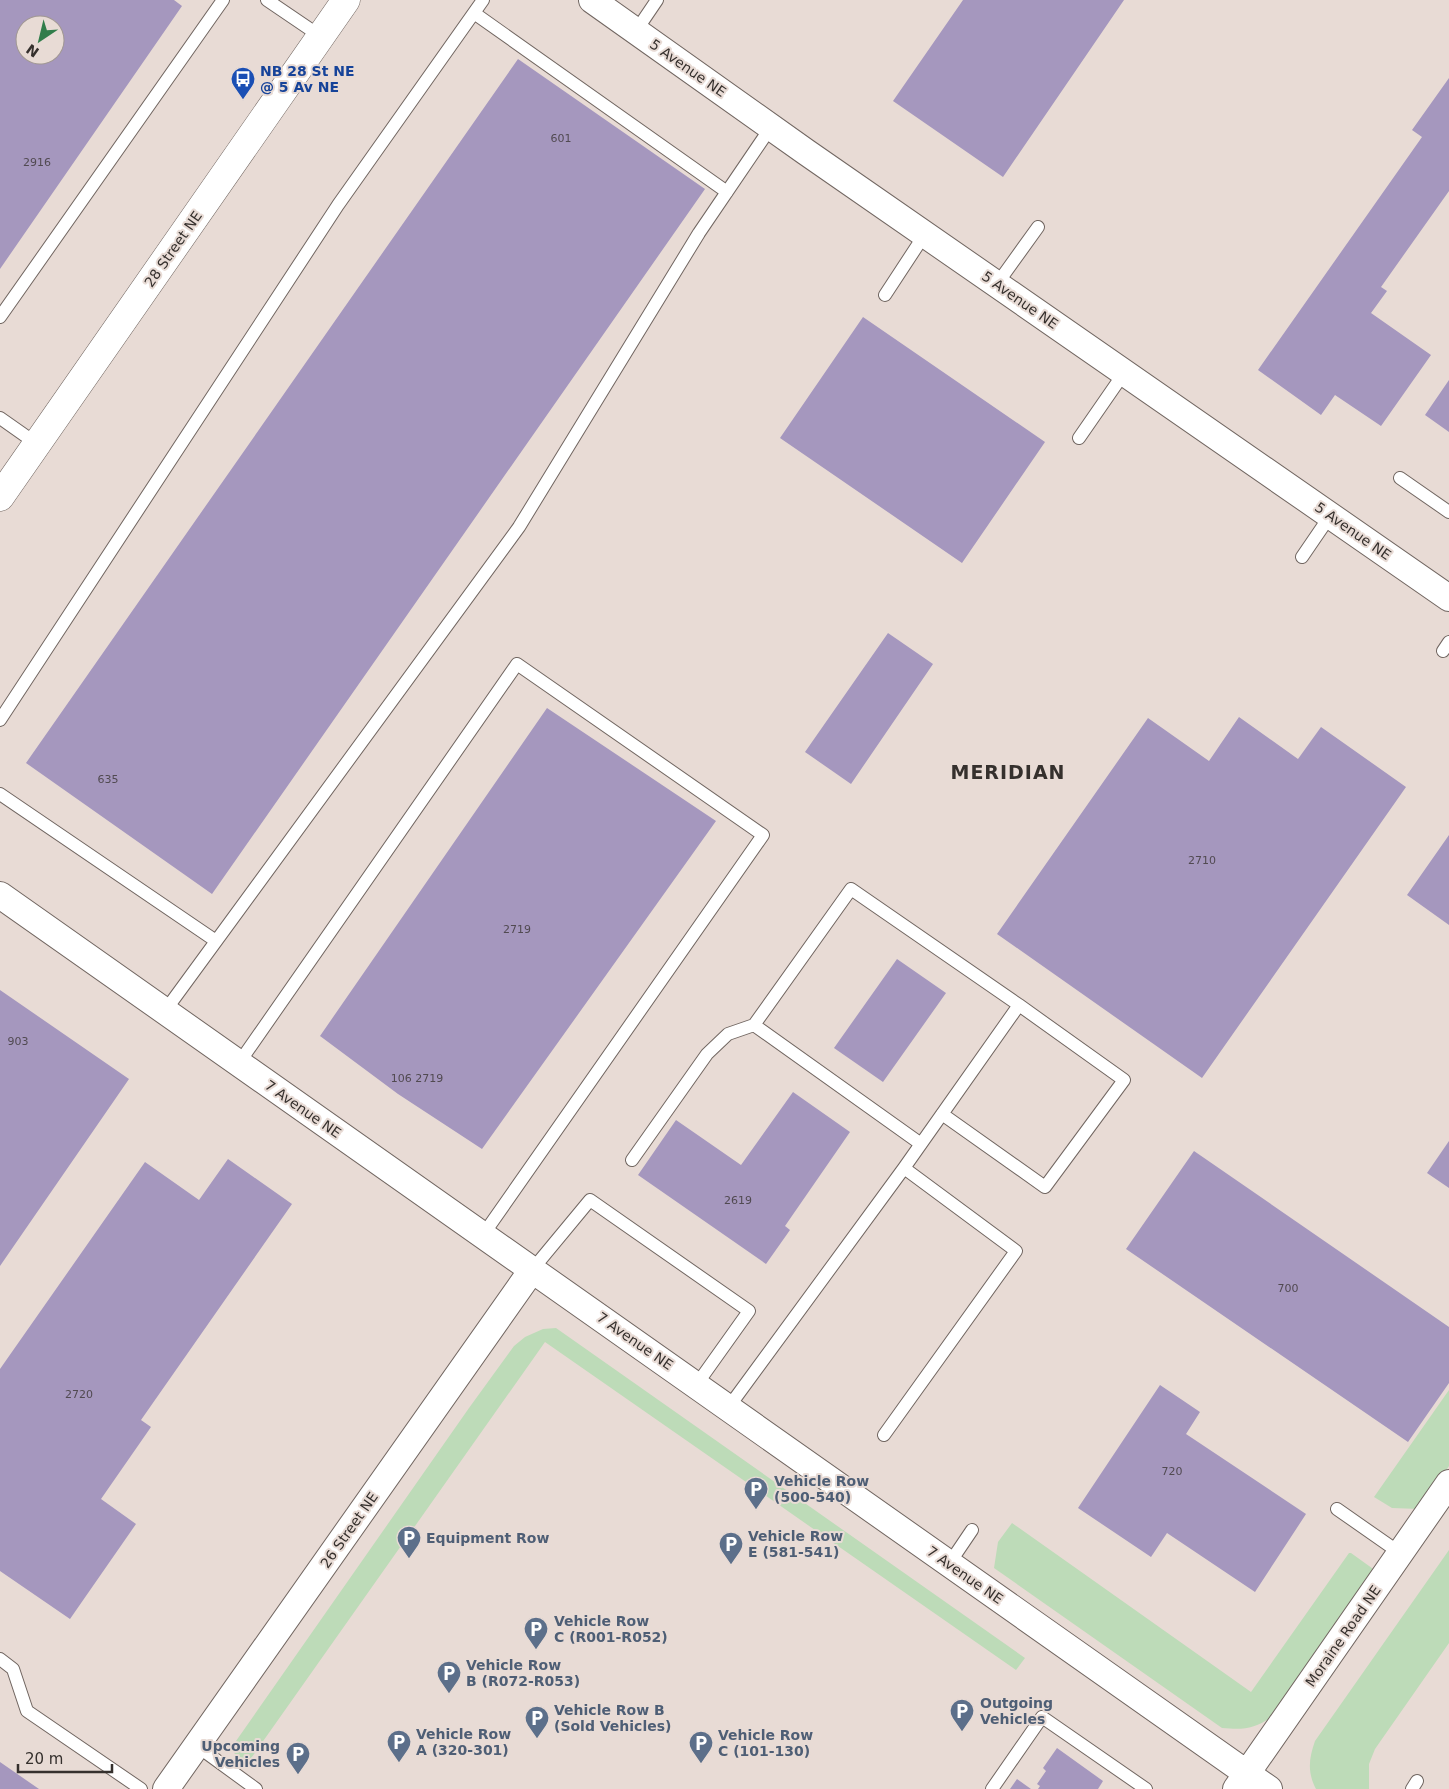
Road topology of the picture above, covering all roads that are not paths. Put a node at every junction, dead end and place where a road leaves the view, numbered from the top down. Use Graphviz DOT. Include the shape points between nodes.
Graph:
graph roads {
  1 [pos="223,0"];
  2 [pos="267,0"];
  3 [pos="346,0"];
  4 [pos="483,0"];
  5 [pos="592,0"];
  6 [pos="657,0"];
  7 [pos="474,13"];
  8 [pos="636,31"];
  9 [pos="320,36"];
  10 [pos="771,127"];
  11 [pos="727,192"];
  12 [pos="1038,227"];
  13 [pos="925,234"];
  14 [pos="997,284"];
  15 [pos="885,295"];
  16 [pos="0,317"];
  17 [pos="1124,373"];
  18 [pos="0,418"];
  19 [pos="1079,438"];
  20 [pos="37,444"];
  21 [pos="1400,478"];
  22 [pos="0,497"];
  23 [pos="1449,512"];
  24 [pos="1330,516"];
  25 [pos="1302,556"];
  26 [pos="1449,598"];
  27 [pos="0,720"];
  28 [pos="0,794"];
  29 [pos="0,895"];
  30 [pos="216,941"];
  31 [pos="1018,1005"];
  32 [pos="165,1011"];
  33 [pos="754,1025"];
  34 [pos="239,1063"];
  35 [pos="942,1114"];
  36 [pos="920,1144"];
  37 [pos="632,1160"];
  38 [pos="904,1168"];
  39 [pos="483,1235"];
  40 [pos="532,1270"];
  41 [pos="696,1384"];
  42 [pos="728,1408"];
  43 [pos="884,1435"];
  44 [pos="1449,1483"];
  45 [pos="1337,1509"];
  46 [pos="972,1530"];
  47 [pos="1400,1553"];
  48 [pos="949,1564"];
  49 [pos="0,1659"];
  50 [pos="197,1746"];
  51 [pos="1241,1781"];
  52 [pos="141,1789"];
  53 [pos="166,1789"];
  54 [pos="256,1789"];
  55 [pos="992,1789"];
  56 [pos="1146,1789"];
  57 [pos="1268,1789"];
  1 -- 16 [label="lane"];
  2 -- 9 [label="lane"];
  3 -- 9 [label="street, 28 Street NE"];
  4 -- 7 [label="lane"];
  5 -- 8 [label="street, 5 Avenue NE"];
  6 -- 8 [label="lane"];
  7 -- 11 [label="lane"];
  7 -- 27 [label="lane" via="338,205"];
  8 -- 10 [label="street, 5 Avenue NE"];
  9 -- 20 [label="street, 28 Street NE"];
  10 -- 11 [label="lane"];
  10 -- 13 [label="street, 5 Avenue NE"];
  11 -- 30 [label="lane" via="519,527"];
  12 -- 14 [label="lane"];
  13 -- 14 [label="street, 5 Avenue NE"];
  13 -- 15 [label="lane"];
  14 -- 17 [label="street, 5 Avenue NE"];
  17 -- 19 [label="lane"];
  17 -- 24 [label="street, 5 Avenue NE"];
  18 -- 20 [label="lane"];
  20 -- 22 [label="street, 28 Street NE"];
  21 -- 23 [label="lane"];
  24 -- 25 [label="lane"];
  24 -- 26 [label="street, 5 Avenue NE"];
  28 -- 30 [label="lane"];
  29 -- 32 [label="street, 7 Avenue NE"];
  30 -- 32 [label="lane"];
  31 -- 33 [label="lane" via="851,889"];
  31 -- 35 [label="lane"];
  31 -- 35 [label="lane" via="1124,1080 1045,1187"];
  32 -- 34 [label="street, 7 Avenue NE"];
  33 -- 36 [label="lane"];
  33 -- 37 [label="lane" via="728,1034 707,1054"];
  34 -- 39 [label="street, 7 Avenue NE"];
  34 -- 39 [label="lane" via="518,664 762,835"];
  35 -- 36 [label="lane"];
  36 -- 38 [label="lane"];
  38 -- 42 [label="lane"];
  38 -- 43 [label="lane" via="1016,1251"];
  39 -- 40 [label="street, 7 Avenue NE"];
  40 -- 41 [label="street, 7 Avenue NE"];
  40 -- 41 [label="lane" via="590,1200 750,1310"];
  40 -- 50 [label="street, 26 Street NE"];
  41 -- 42 [label="street, 7 Avenue NE"];
  42 -- 48 [label="street, 7 Avenue NE"];
  44 -- 47 [label="street, Moraine Road NE"];
  45 -- 47 [label="lane"];
  46 -- 48 [label="lane"];
  47 -- 51 [label="street, Moraine Road NE"];
  48 -- 51 [label="street, 7 Avenue NE"];
  49 -- 52 [label="lane" via="13,1669 27,1711"];
  50 -- 53 [label="street, 26 Street NE"];
  50 -- 54 [label="lane"];
  51 -- 57 [label="street, 7 Avenue NE"];
  55 -- 56 [label="lane" via="1042,1717"];
}
